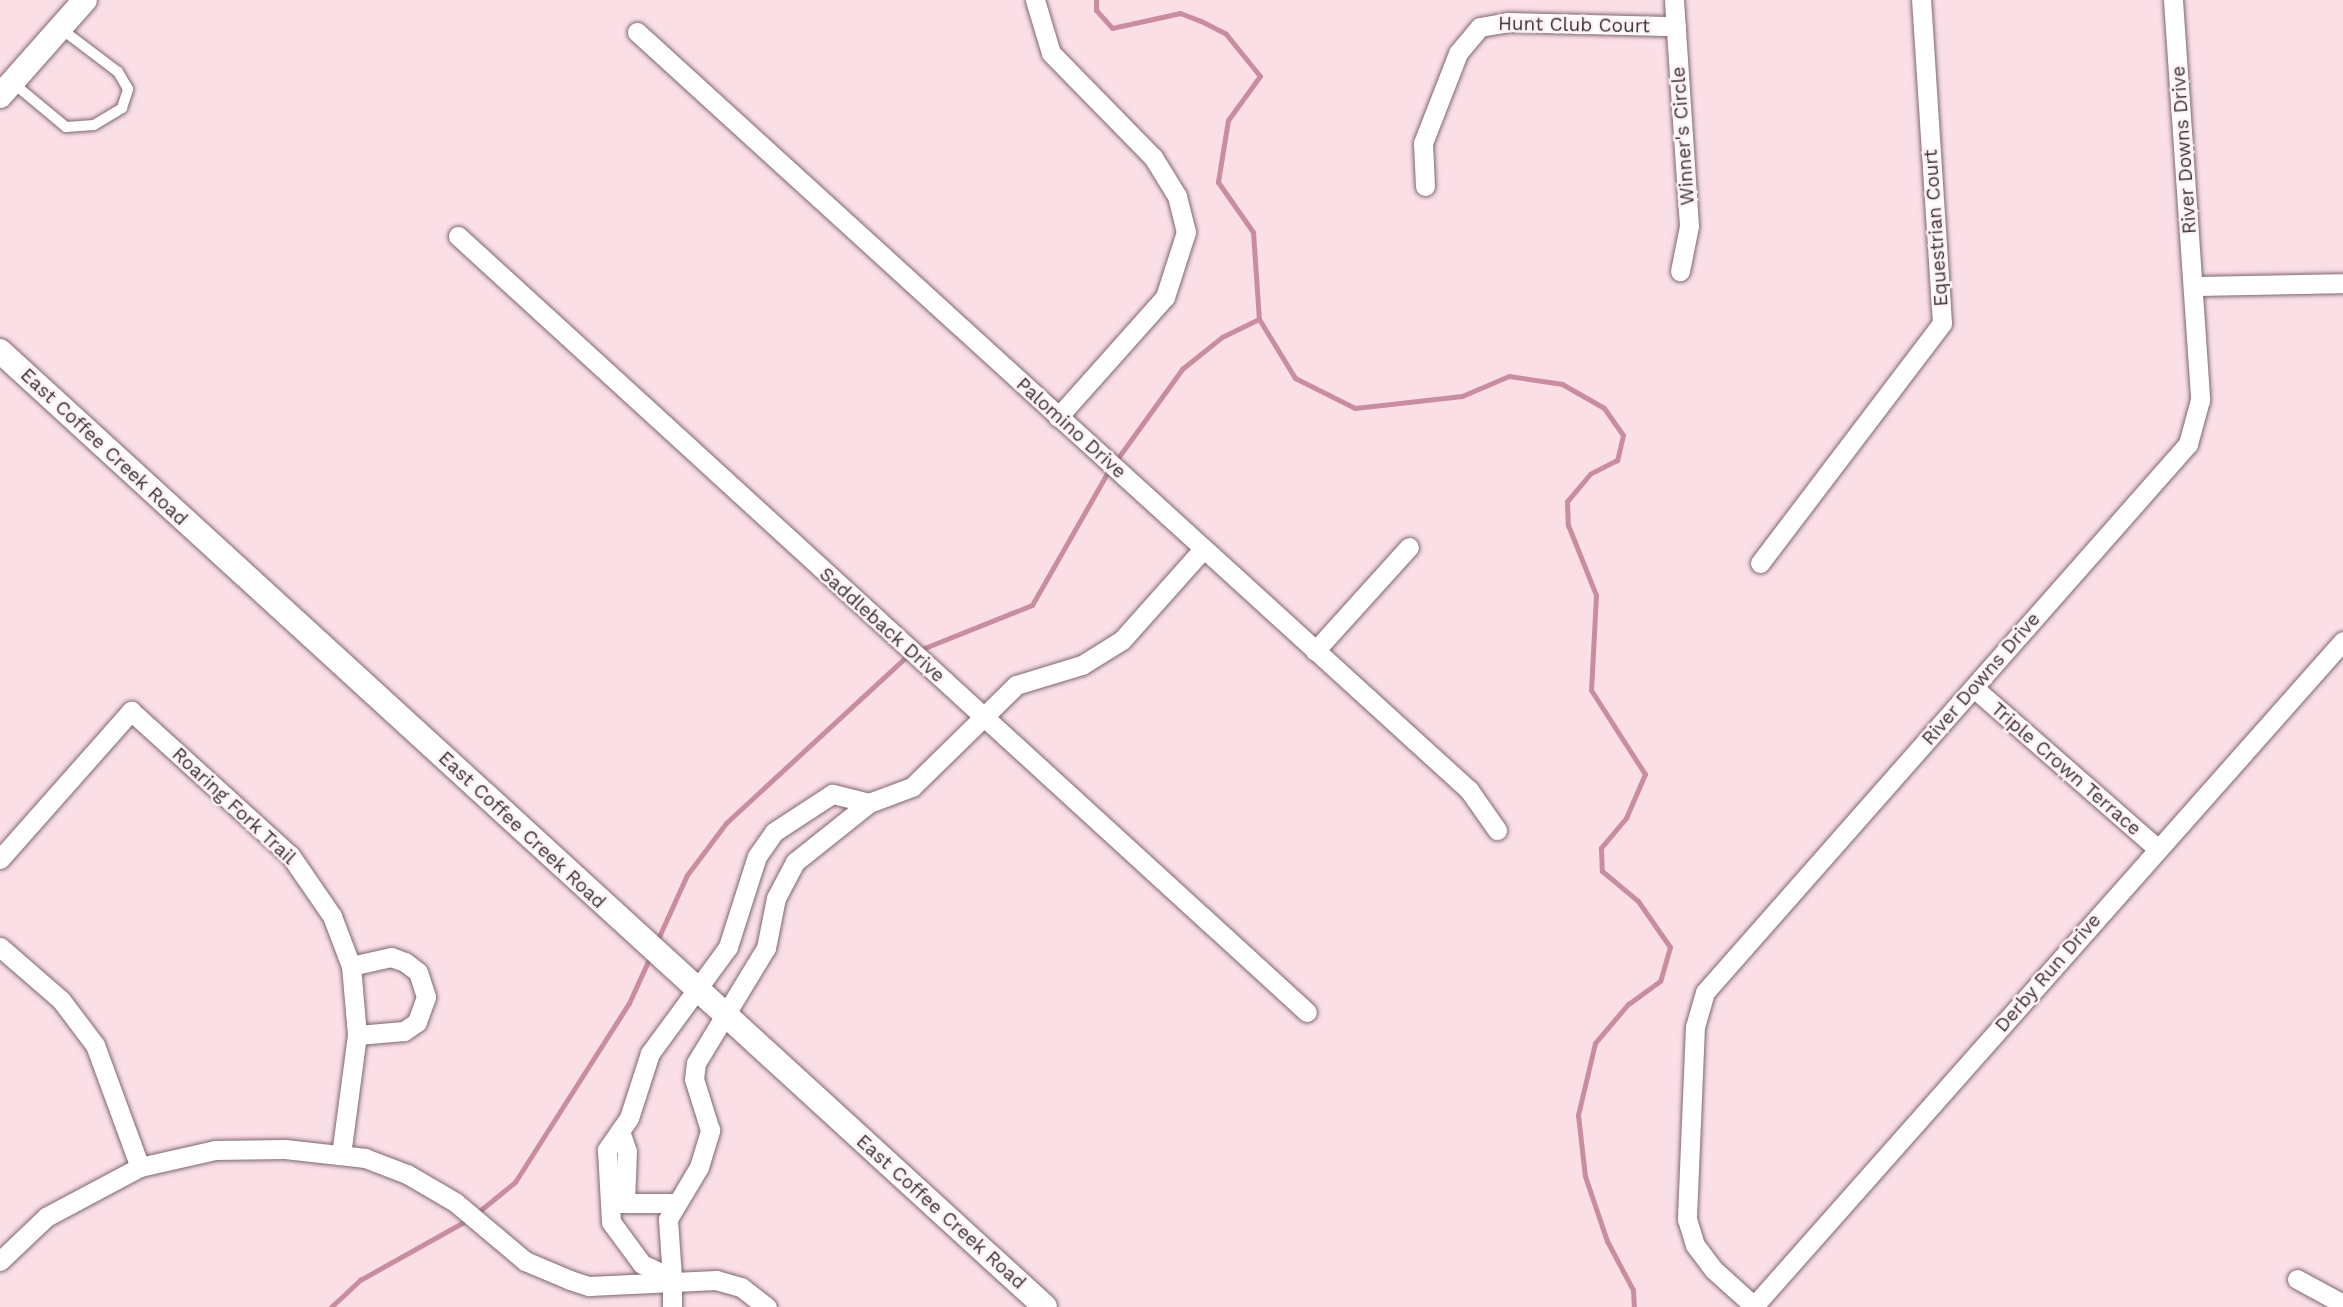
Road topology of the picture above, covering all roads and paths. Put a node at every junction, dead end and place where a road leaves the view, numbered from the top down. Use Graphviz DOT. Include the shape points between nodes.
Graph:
graph roads {
  1 [pos="85,0"];
  2 [pos="1035,0"];
  3 [pos="1674,0"];
  4 [pos="1921,0"];
  5 [pos="2172,0"];
  6 [pos="1676,26"];
  7 [pos="60,28"];
  8 [pos="637,33"];
  9 [pos="6,89"];
  10 [pos="1425,186"];
  11 [pos="458,236"];
  12 [pos="1680,271"];
  13 [pos="2343,283"];
  14 [pos="2193,286"];
  15 [pos="0,351"];
  16 [pos="1058,417"];
  17 [pos="1409,547"];
  18 [pos="1203,549"];
  19 [pos="1760,563"];
  20 [pos="2343,641"];
  21 [pos="1315,651"];
  22 [pos="1974,688"];
  23 [pos="984,718"];
  24 [pos="869,803"];
  25 [pos="1497,830"];
  26 [pos="2158,849"];
  27 [pos="0,859"];
  28 [pos="0,947"];
  29 [pos="351,966"];
  30 [pos="698,990"];
  31 [pos="1307,1012"];
  32 [pos="725,1016"];
  33 [pos="357,1035"];
  34 [pos="341,1154"];
  35 [pos="141,1167"];
  36 [pos="616,1203"];
  37 [pos="672,1203"];
  38 [pos="0,1261"];
  39 [pos="672,1278"];
  40 [pos="2297,1279"];
  41 [pos="2343,1304"];
  42 [pos="1754,1306"];
  43 [pos="673,1307"];
  44 [pos="767,1307"];
  45 [pos="1045,1307"];
  1 -- 7 [label="street"];
  2 -- 16 [label="street" via="1051,53 1153,157 1177,196 1186,232 1165,297"];
  3 -- 6 [label="street, Winner's Circle"];
  4 -- 19 [label="street, Equestrian Court" via="1942,323"];
  5 -- 14 [label="street, River Downs Drive"];
  6 -- 10 [label="street, Hunt Club Court" via="1507,22 1480,27 1458,52 1423,143"];
  6 -- 12 [label="street, Winner's Circle" via="1689,226"];
  7 -- 9 [label="street"];
  7 -- 9 [label="lane" via="118,72 128,89 121,108 94,125 66,127"];
  8 -- 16 [label="street, Palomino Drive"];
  11 -- 23 [label="street, Saddleback Drive"];
  13 -- 14 [label="street"];
  14 -- 22 [label="street, River Downs Drive" via="2200,400 2188,444"];
  15 -- 30 [label="street, East Coffee Creek Road"];
  16 -- 18 [label="street, Palomino Drive"];
  17 -- 21 [label="street"];
  18 -- 21 [label="street, Palomino Drive"];
  18 -- 23 [label="street" via="1122,640 1082,665 1016,685"];
  20 -- 26 [label="street, Derby Run Drive"];
  21 -- 25 [label="street, Palomino Drive" via="1469,790"];
  22 -- 26 [label="street, Triple Crown Terrace"];
  22 -- 42 [label="street, River Downs Drive" via="1715,979 1701,1003 1687,1219 1703,1257"];
  23 -- 24 [label="street" via="912,787"];
  23 -- 31 [label="street, Saddleback Drive"];
  24 -- 30 [label="street" via="832,794 774,832 753,866 736,930"];
  24 -- 32 [label="street" via="795,862 776,898 766,948"];
  26 -- 42 [label="street, Derby Run Drive"];
  27 -- 29 [label="street, Roaring Fork Trail" via="131,711 290,855 320,894"];
  28 -- 35 [label="street" via="61,1000 95,1045"];
  29 -- 33 [label="street, Roaring Fork Trail"];
  29 -- 33 [label="street" via="391,957 405,961 418,972 426,998 417,1022 404,1031"];
  30 -- 32 [label="street, East Coffee Creek Road"];
  30 -- 36 [label="street" via="650,1053 620,1131 607,1150"];
  32 -- 37 [label="street" via="694,1079 707,1115 706,1149"];
  32 -- 45 [label="street, East Coffee Creek Road"];
  33 -- 34 [label="street, Roaring Fork Trail"];
  34 -- 35 [label="street" via="248,1147"];
  34 -- 39 [label="street" via="382,1164 431,1187 549,1273 589,1286"];
  35 -- 38 [label="street" via="46,1217"];
  36 -- 37 [label="street"];
  36 -- 39 [label="street" via="611,1222 642,1264"];
  37 -- 39 [label="street"];
  39 -- 43 [label="street"];
  39 -- 44 [label="street" via="727,1282"];
  40 -- 41 [label="street"];
}
